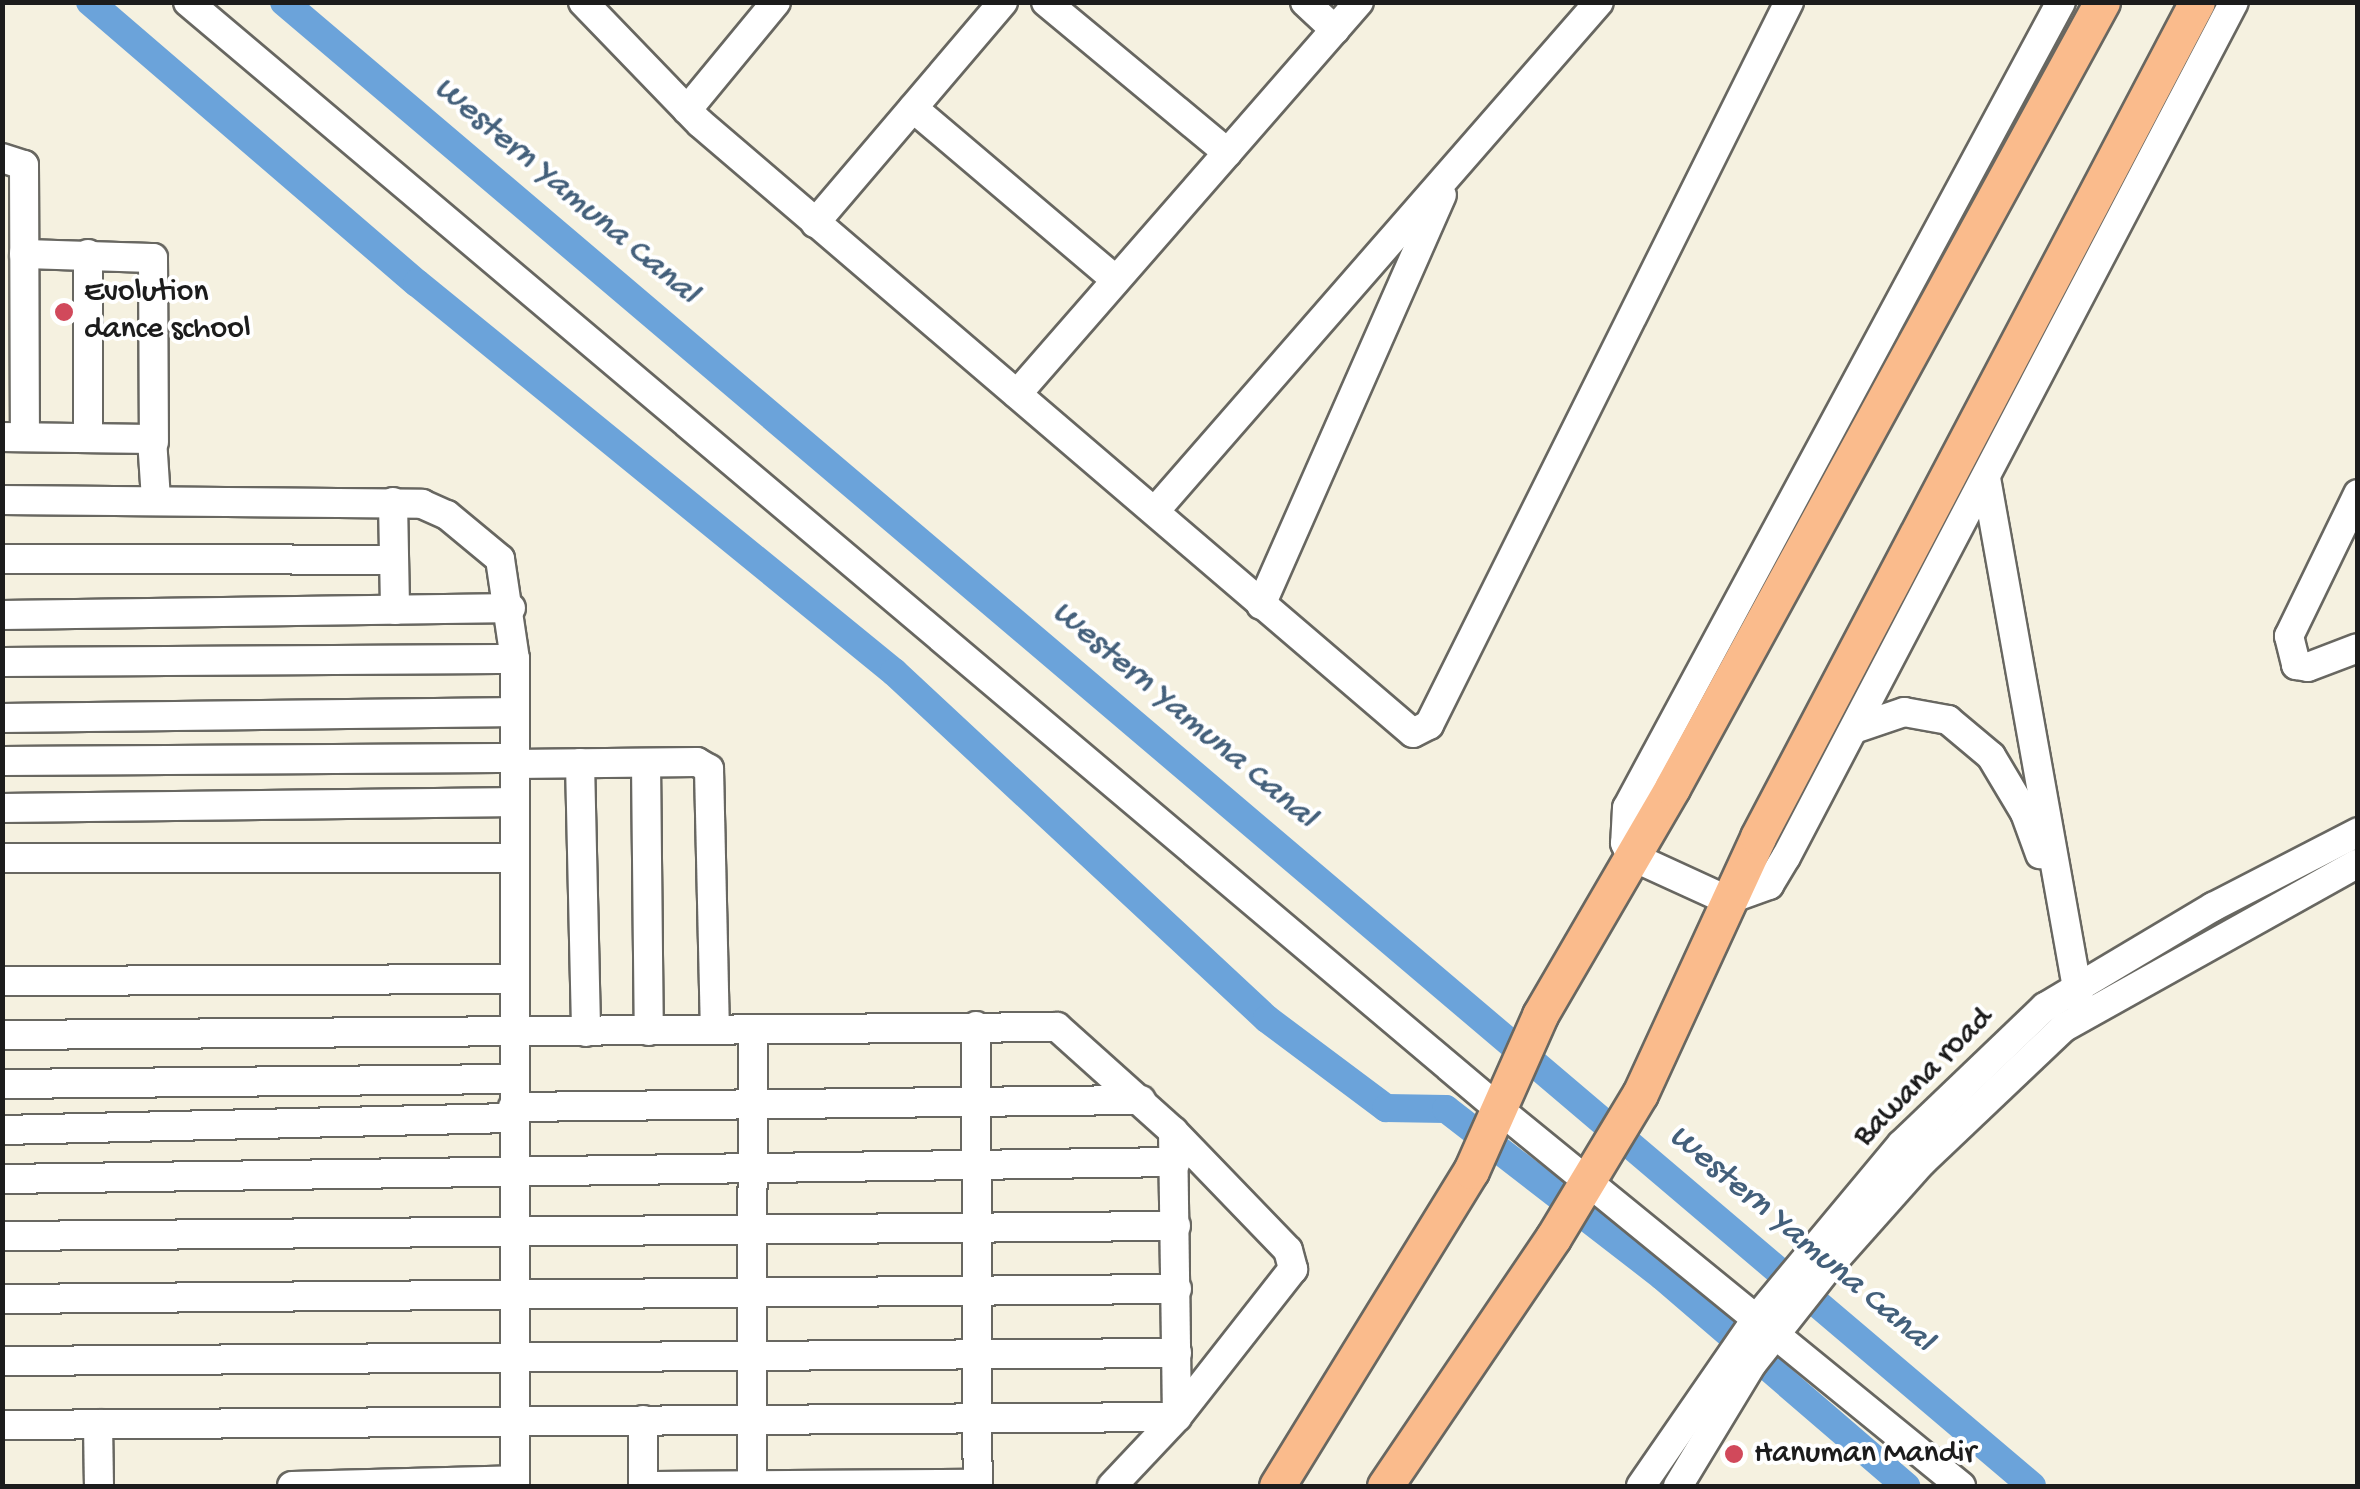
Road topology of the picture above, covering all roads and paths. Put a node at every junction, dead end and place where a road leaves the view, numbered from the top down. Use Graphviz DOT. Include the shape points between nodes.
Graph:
graph roads {
  1 [pos="188,2"];
  2 [pos="583,2"];
  3 [pos="776,2"];
  4 [pos="1002,2"];
  5 [pos="1046,2"];
  6 [pos="1305,2"];
  7 [pos="1359,2"];
  8 [pos="1599,2"];
  9 [pos="1790,2"];
  10 [pos="2061,2"];
  11 [pos="2102,2"];
  12 [pos="2231,4"];
  13 [pos="2194,16"];
  14 [pos="1336,30"];
  15 [pos="912,108"];
  16 [pos="688,110"];
  17 [pos="1228,153"];
  18 [pos="2,158"];
  19 [pos="1453,170"];
  20 [pos="815,224"];
  21 [pos="24,254"];
  22 [pos="88,254"];
  23 [pos="1116,280"];
  24 [pos="14,338"];
  25 [pos="1017,394"];
  26 [pos="14,437"];
  27 [pos="88,438"];
  28 [pos="154,442"];
  29 [pos="1986,478"];
  30 [pos="2358,494"];
  31 [pos="2,500"];
  32 [pos="156,500"];
  33 [pos="393,502"];
  34 [pos="1155,511"];
  35 [pos="2,559"];
  36 [pos="394,560"];
  37 [pos="1261,605"];
  38 [pos="512,608"];
  39 [pos="395,610"];
  40 [pos="2,615"];
  41 [pos="2358,648"];
  42 [pos="514,659"];
  43 [pos="2,662"];
  44 [pos="514,712"];
  45 [pos="2,718"];
  46 [pos="1854,730"];
  47 [pos="2,761"];
  48 [pos="514,761"];
  49 [pos="646,763"];
  50 [pos="580,764"];
  51 [pos="514,802"];
  52 [pos="2,808"];
  53 [pos="2358,832"];
  54 [pos="1632,856"];
  55 [pos="2,858"];
  56 [pos="514,858"];
  57 [pos="2358,863"];
  58 [pos="1728,900"];
  59 [pos="514,979"];
  60 [pos="2,981"];
  61 [pos="2077,986"];
  62 [pos="2045,1007"];
  63 [pos="2082,1014"];
  64 [pos="976,1026"];
  65 [pos="753,1029"];
  66 [pos="715,1030"];
  67 [pos="649,1031"];
  68 [pos="586,1032"];
  69 [pos="514,1033"];
  70 [pos="2,1035"];
  71 [pos="2,1084"];
  72 [pos="1141,1100"];
  73 [pos="513,1101"];
  74 [pos="976,1101"];
  75 [pos="752,1104"];
  76 [pos="1499,1112"];
  77 [pos="2,1130"];
  78 [pos="1174,1132"];
  79 [pos="1176,1162"];
  80 [pos="976,1163"];
  81 [pos="752,1165"];
  82 [pos="513,1166"];
  83 [pos="2,1178"];
  84 [pos="1587,1179"];
  85 [pos="1176,1226"];
  86 [pos="977,1228"];
  87 [pos="752,1230"];
  88 [pos="513,1232"];
  89 [pos="2,1236"];
  90 [pos="1822,1257"];
  91 [pos="1176,1290"];
  92 [pos="977,1292"];
  93 [pos="752,1296"];
  94 [pos="513,1299"];
  95 [pos="2,1300"];
  96 [pos="1769,1322"];
  97 [pos="1177,1353"];
  98 [pos="977,1355"];
  99 [pos="514,1357"];
  100 [pos="752,1357"];
  101 [pos="2,1361"];
  102 [pos="1177,1417"];
  103 [pos="977,1418"];
  104 [pos="643,1420"];
  105 [pos="752,1420"];
  106 [pos="515,1421"];
  107 [pos="98,1424"];
  108 [pos="2,1425"];
  109 [pos="515,1483"];
  110 [pos="978,1485"];
  111 [pos="99,1486"];
  112 [pos="292,1486"];
  113 [pos="643,1486"];
  114 [pos="654,1486"];
  115 [pos="752,1486"];
  116 [pos="1112,1486"];
  117 [pos="1278,1486"];
  118 [pos="1385,1486"];
  119 [pos="1641,1486"];
  120 [pos="1678,1486"];
  121 [pos="1962,1486"];
  1 -- 76 [label="street"];
  2 -- 16 [label="street"];
  3 -- 16 [label="street"];
  4 -- 15 [label="street"];
  5 -- 17 [label="street"];
  6 -- 14 [label="street"];
  7 -- 14 [label="street"];
  8 -- 19 [label="street"];
  9 -- 37 [label="street" via="1428,726 1412,733 1403,728"];
  10 -- 54 [label="street" via="1638,782 1624,828"];
  11 -- 54 [label="main road"];
  12 -- 13 [label="street"];
  13 -- 29 [label="street"];
  13 -- 58 [label="main road"];
  14 -- 17 [label="street"];
  15 -- 20 [label="street"];
  15 -- 23 [label="street"];
  16 -- 20 [label="street"];
  17 -- 23 [label="street"];
  18 -- 21 [label="street" via="24,164"];
  19 -- 34 [label="street"];
  19 -- 37 [label="street"];
  20 -- 25 [label="street"];
  21 -- 22 [label="street"];
  21 -- 24 [label="street"];
  22 -- 27 [label="street"];
  22 -- 28 [label="street" via="144,254 155,264"];
  23 -- 25 [label="street"];
  24 -- 26 [label="street"];
  25 -- 34 [label="street"];
  26 -- 27 [label="street"];
  27 -- 28 [label="street"];
  28 -- 32 [label="street"];
  29 -- 46 [label="street"];
  29 -- 61 [label="street"];
  30 -- 41 [label="street" via="2288,636 2296,665 2308,667"];
  31 -- 32 [label="street"];
  32 -- 33 [label="street"];
  33 -- 36 [label="street"];
  33 -- 38 [label="street" via="434,508 491,546 506,574"];
  34 -- 37 [label="street"];
  35 -- 36 [label="street"];
  36 -- 39 [label="street"];
  38 -- 39 [label="street"];
  38 -- 42 [label="street"];
  39 -- 40 [label="street"];
  42 -- 43 [label="street"];
  42 -- 44 [label="street"];
  44 -- 45 [label="street"];
  44 -- 48 [label="street"];
  46 -- 58 [label="street" via="1769,884"];
  46 -- 62 [label="street" via="1904,712 1948,720 1990,756 2025,813 2048,886 2054,960"];
  47 -- 48 [label="street"];
  48 -- 50 [label="street"];
  48 -- 51 [label="street"];
  49 -- 50 [label="street"];
  49 -- 66 [label="street" via="697,762 711,775"];
  49 -- 67 [label="street"];
  50 -- 68 [label="street"];
  51 -- 52 [label="street"];
  51 -- 56 [label="street"];
  53 -- 61 [label="street, Bawana road"];
  54 -- 58 [label="street"];
  54 -- 76 [label="main road" via="1540,1015"];
  55 -- 56 [label="street"];
  56 -- 59 [label="street"];
  57 -- 63 [label="street, Bawana road"];
  58 -- 84 [label="main road" via="1640,1094"];
  59 -- 60 [label="street"];
  59 -- 69 [label="street"];
  61 -- 62 [label="street, Bawana road"];
  61 -- 63 [label="street"];
  62 -- 90 [label="street, Bawana road" via="1902,1144"];
  63 -- 90 [label="street, Bawana road"];
  64 -- 65 [label="street"];
  64 -- 72 [label="street" via="1057,1028"];
  64 -- 74 [label="street"];
  65 -- 66 [label="street"];
  65 -- 75 [label="street"];
  66 -- 67 [label="street"];
  67 -- 68 [label="street"];
  68 -- 69 [label="street"];
  69 -- 70 [label="street"];
  69 -- 73 [label="street"];
  71 -- 73 [label="street"];
  72 -- 74 [label="street"];
  72 -- 78 [label="street"];
  73 -- 75 [label="street"];
  73 -- 77 [label="street"];
  73 -- 82 [label="street"];
  74 -- 75 [label="street"];
  74 -- 80 [label="street"];
  75 -- 81 [label="street"];
  76 -- 84 [label="street"];
  76 -- 117 [label="main road" via="1471,1171"];
  78 -- 79 [label="street"];
  78 -- 102 [label="street" via="1288,1250 1293,1268"];
  79 -- 80 [label="street"];
  79 -- 85 [label="street"];
  80 -- 81 [label="street"];
  80 -- 86 [label="street"];
  81 -- 82 [label="street"];
  81 -- 87 [label="street"];
  82 -- 83 [label="street"];
  82 -- 88 [label="street"];
  84 -- 96 [label="street"];
  84 -- 118 [label="main road"];
  85 -- 86 [label="street"];
  85 -- 91 [label="street"];
  86 -- 87 [label="street"];
  86 -- 92 [label="street"];
  87 -- 88 [label="street"];
  87 -- 93 [label="street"];
  88 -- 89 [label="street"];
  88 -- 94 [label="street"];
  90 -- 96 [label="street, Bawana road"];
  91 -- 92 [label="street"];
  91 -- 97 [label="street"];
  92 -- 93 [label="street"];
  92 -- 98 [label="street"];
  93 -- 94 [label="street"];
  93 -- 100 [label="street"];
  94 -- 95 [label="street"];
  94 -- 99 [label="street"];
  96 -- 119 [label="street, Bawana road"];
  96 -- 120 [label="street, Bawana road"];
  96 -- 121 [label="street"];
  97 -- 98 [label="street"];
  97 -- 102 [label="street"];
  98 -- 100 [label="street"];
  98 -- 103 [label="street"];
  99 -- 100 [label="street"];
  99 -- 101 [label="street"];
  99 -- 106 [label="street"];
  100 -- 105 [label="street"];
  102 -- 103 [label="street"];
  102 -- 116 [label="street"];
  103 -- 105 [label="street"];
  103 -- 110 [label="street"];
  104 -- 105 [label="street"];
  104 -- 106 [label="street"];
  104 -- 113 [label="street"];
  105 -- 115 [label="street"];
  106 -- 107 [label="street"];
  106 -- 109 [label="street"];
  107 -- 108 [label="street"];
  107 -- 111 [label="street"];
  109 -- 112 [label="street"];
  110 -- 115 [label="street"];
  114 -- 115 [label="street"];
}
